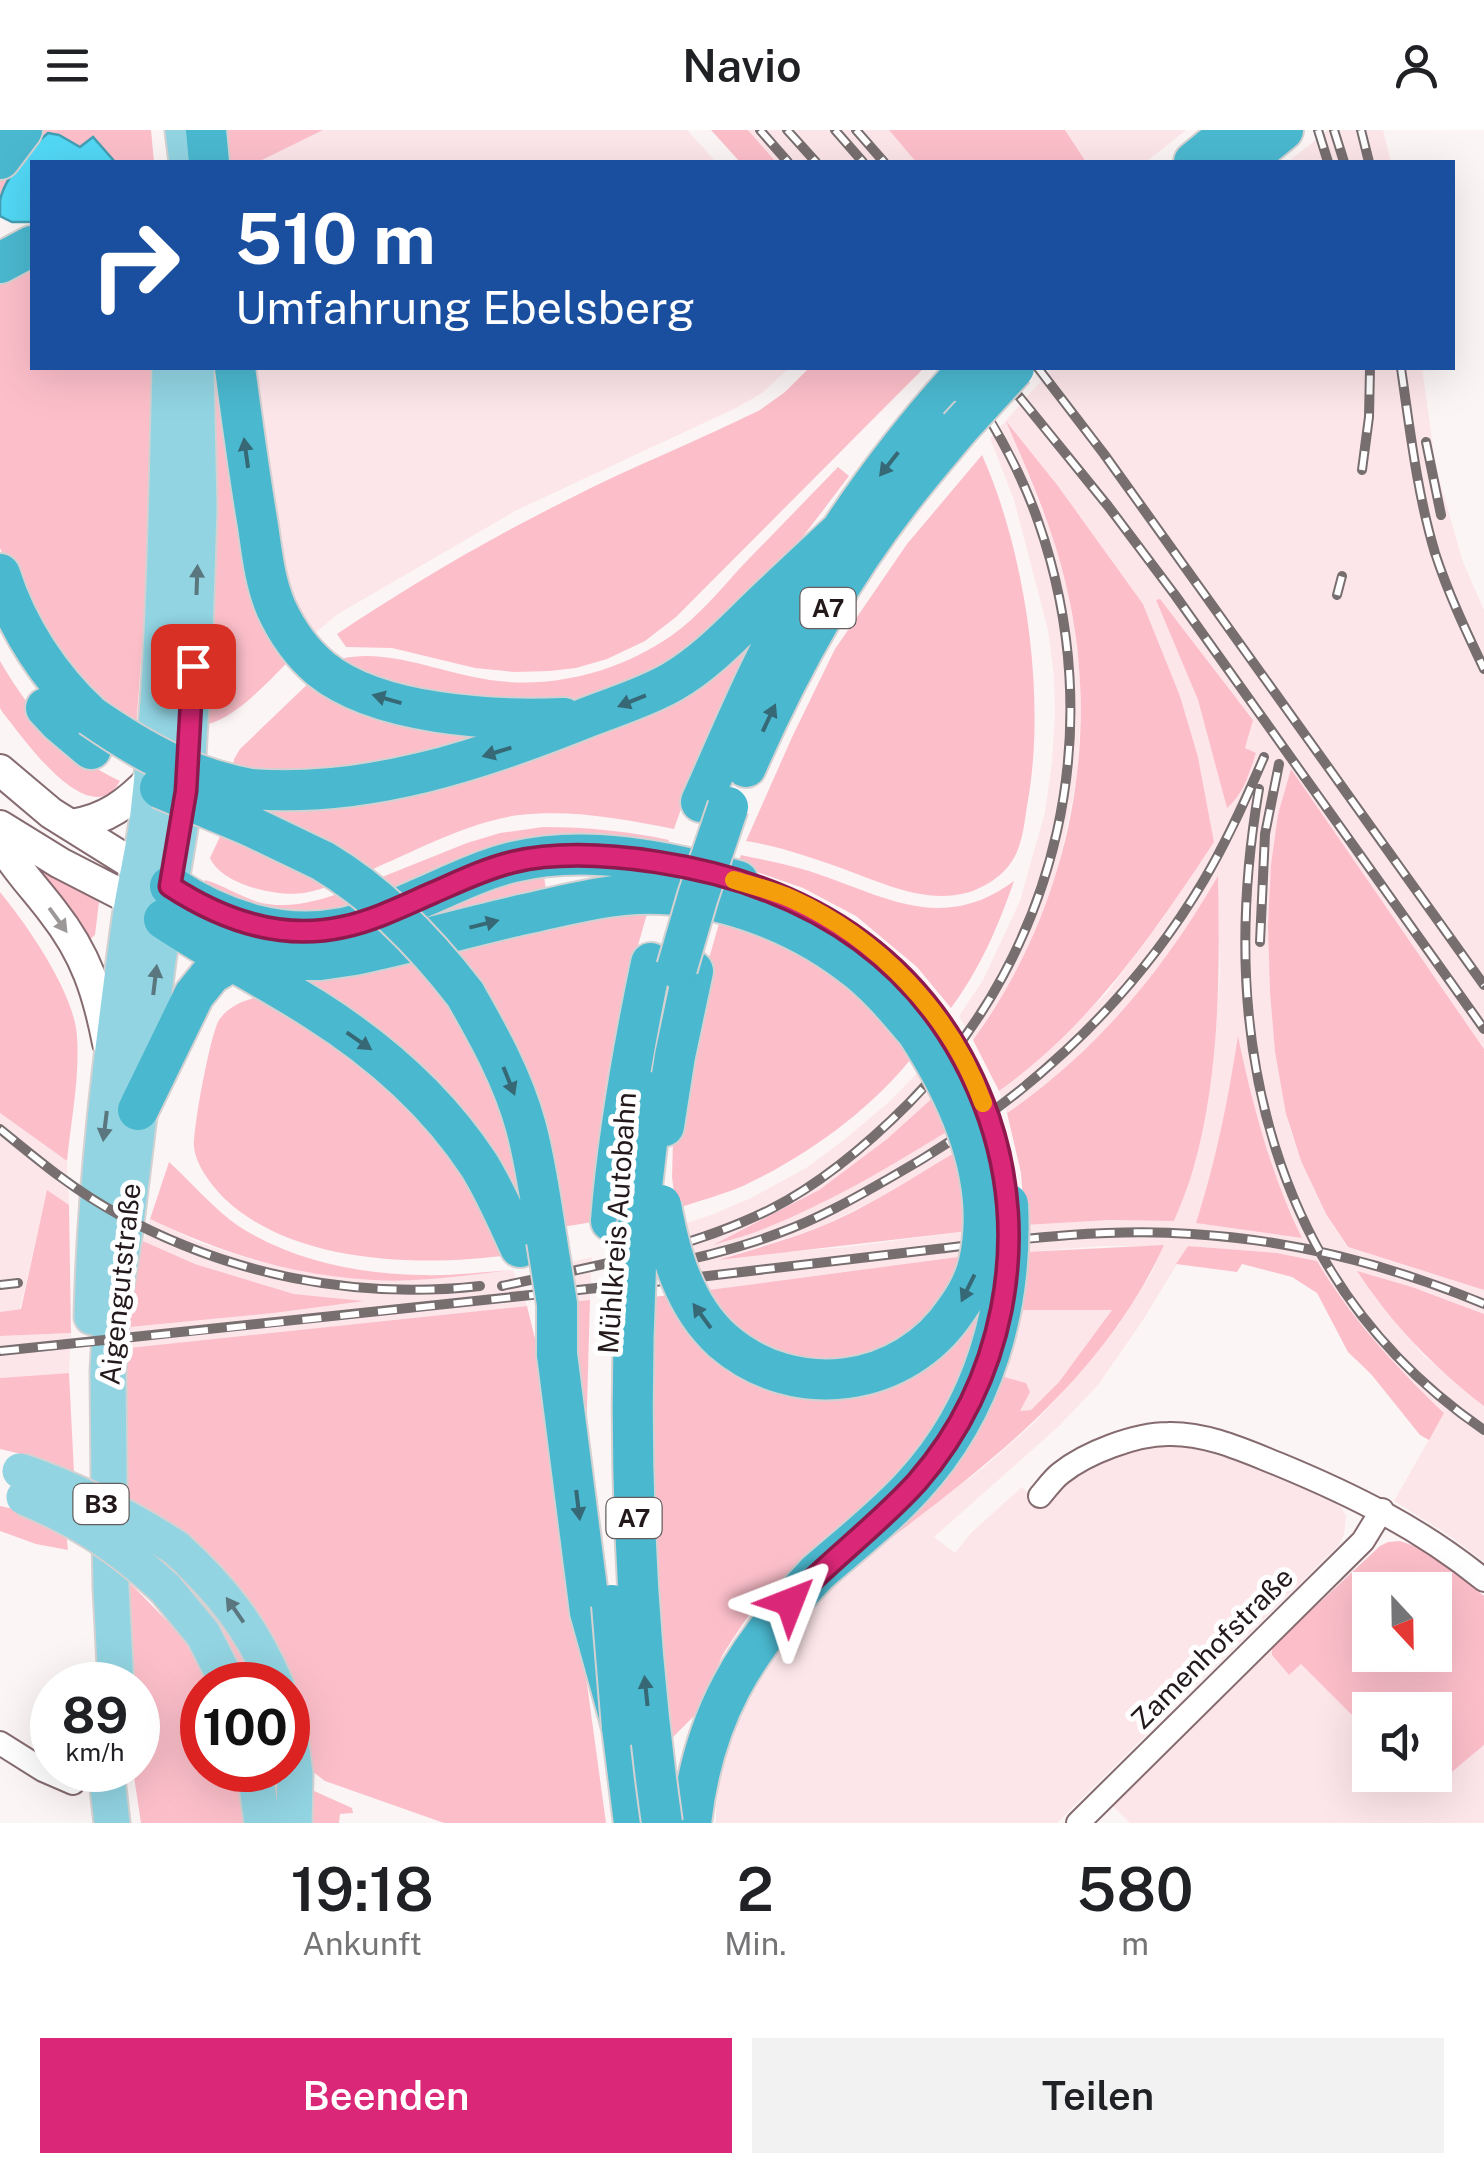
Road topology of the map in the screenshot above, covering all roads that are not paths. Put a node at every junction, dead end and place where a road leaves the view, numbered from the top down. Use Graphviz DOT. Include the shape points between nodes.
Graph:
graph roads {
  1 [pos="22,130"];
  2 [pos="160,130"];
  3 [pos="184,130"];
  4 [pos="206,130"];
  5 [pos="1233,130"];
  6 [pos="1284,130"];
  7 [pos="0,159"];
  8 [pos="163,160"];
  9 [pos="186,160"];
  10 [pos="210,160"];
  11 [pos="1196,160"];
  12 [pos="1246,160"];
  13 [pos="30,247"];
  14 [pos="0,264"];
  15 [pos="170,370"];
  16 [pos="196,370"];
  17 [pos="235,370"];
  18 [pos="968,370"];
  19 [pos="1011,370"];
  20 [pos="949,414"];
  21 [pos="842,530"];
  22 [pos="0,574"];
  23 [pos="0,638"];
  24 [pos="588,718"];
  25 [pos="91,733"];
  26 [pos="0,770"];
  27 [pos="152,778"];
  28 [pos="715,805"];
  29 [pos="249,807"];
  30 [pos="71,825"];
  31 [pos="0,826"];
  32 [pos="0,842"];
  33 [pos="151,893"];
  34 [pos="234,960"];
  35 [pos="674,968"];
  36 [pos="925,1022"];
  37 [pos="112,1066"];
  38 [pos="138,1110"];
  39 [pos="637,1212"];
  40 [pos="533,1244"];
  41 [pos="11,1481"];
  42 [pos="1040,1496"];
  43 [pos="1382,1510"];
  44 [pos="1484,1580"];
  45 [pos="97,1662"];
  46 [pos="115,1662"];
  47 [pos="217,1662"];
  48 [pos="265,1662"];
  49 [pos="622,1727"];
  50 [pos="0,1743"];
  51 [pos="30,1762"];
  52 [pos="258,1792"];
  53 [pos="295,1792"];
  54 [pos="262,1823"];
  55 [pos="294,1823"];
  56 [pos="634,1823"];
  57 [pos="662,1823"];
  58 [pos="690,1823"];
  59 [pos="1078,1823"];
  1 -- 7 [label="highway"];
  2 -- 8 [label="main road"];
  3 -- 9 [label="main road"];
  4 -- 10 [label="highway"];
  5 -- 11 [label="highway"];
  6 -- 12 [label="highway"];
  13 -- 14 [label="highway"];
  15 -- 27 [label="main road"];
  33 -- 16 [label="main road, one-way" via="186,791 198,509"];
  24 -- 17 [label="highway, one-way" via="502,718 424,708 366,693 311,658 285,625 268,584"];
  18 -- 20 [label="highway, A7, bridge"];
  19 -- 20 [label="highway, A7, bridge"];
  20 -- 21 [label="highway, A7, one-way" via="866,494"];
  28 -- 20 [label="highway, A7, one-way"];
  21 -- 24 [label="highway, one-way" via="702,661 674,681"];
  21 -- 28 [label="highway, A7" via="746,700"];
  22 -- 25 [label="highway" via="42,661"];
  23 -- 25 [label="highway" via="59,722"];
  24 -- 29 [label="highway, one-way" via="415,774 286,792"];
  25 -- 29 [label="highway, bridge" via="228,785"];
  26 -- 30 [label="street"];
  27 -- 30 [label="street" via="121,807"];
  27 -- 33 [label="main road" via="146,836"];
  28 -- 35 [label="highway, A7"];
  28 -- 35 [label="highway, A7, bridge" via="698,896"];
  29 -- 40 [label="highway, one-way, bridge" via="384,904 465,994 526,1125 534,1162"];
  30 -- 33 [label="street"];
  31 -- 33 [label="street" via="60,863"];
  32 -- 37 [label="street, one-way" via="70,936 94,981"];
  33 -- 34 [label="highway" via="188,935"];
  33 -- 36 [label="highway" via="243,923 315,932 373,919 514,862 592,855 678,865 762,888 824,916 885,961"];
  33 -- 37 [label="main road, Aigengutstraße"];
  38 -- 33 [label="main road, Aigengutstraße, one-way"];
  34 -- 36 [label="highway, one-way" via="320,960 588,900 683,896 782,924"];
  34 -- 38 [label="highway" via="194,995"];
  34 -- 40 [label="highway, one-way" via="377,1053 420,1092"];
  35 -- 39 [label="highway" via="675,1056 660,1166"];
  36 -- 39 [label="highway, one-way, bridge" via="976,1160 983,1226 966,1296 936,1336 908,1358 877,1373 825,1380 749,1359 702,1317 672,1254"];
  36 -- 58 [label="highway, bridge" via="957,1047 1000,1156 1009,1231 994,1339 971,1400 930,1466 803,1588 744,1663 717,1712"];
  37 -- 45 [label="main road, Aigengutstraße, one-way" via="93,1245"];
  38 -- 46 [label="main road, Aigengutstraße" via="108,1371"];
  39 -- 49 [label="highway, Mühlkreis Autobahn / A7, bridge" via="604,1410"];
  57 -- 39 [label="highway, Mühlkreis Autobahn / A7, one-way, bridge" via="636,1573 631,1416"];
  40 -- 49 [label="highway, one-way, bridge" via="557,1304 590,1612"];
  41 -- 47 [label="main road, B3, bridge" via="130,1555 203,1634"];
  48 -- 41 [label="main road, B3, one-way, bridge" via="224,1594 176,1548 56,1483"];
  42 -- 43 [label="street" via="1061,1473 1092,1455 1167,1434 1230,1445"];
  43 -- 44 [label="street"];
  43 -- 59 [label="street, Zamenhofstraße" via="1363,1541"];
  49 -- 56 [label="highway, Mühlkreis Autobahn / A7"];
  50 -- 51 [label="street"];
  52 -- 54 [label="main road"];
  53 -- 55 [label="main road"];
}
